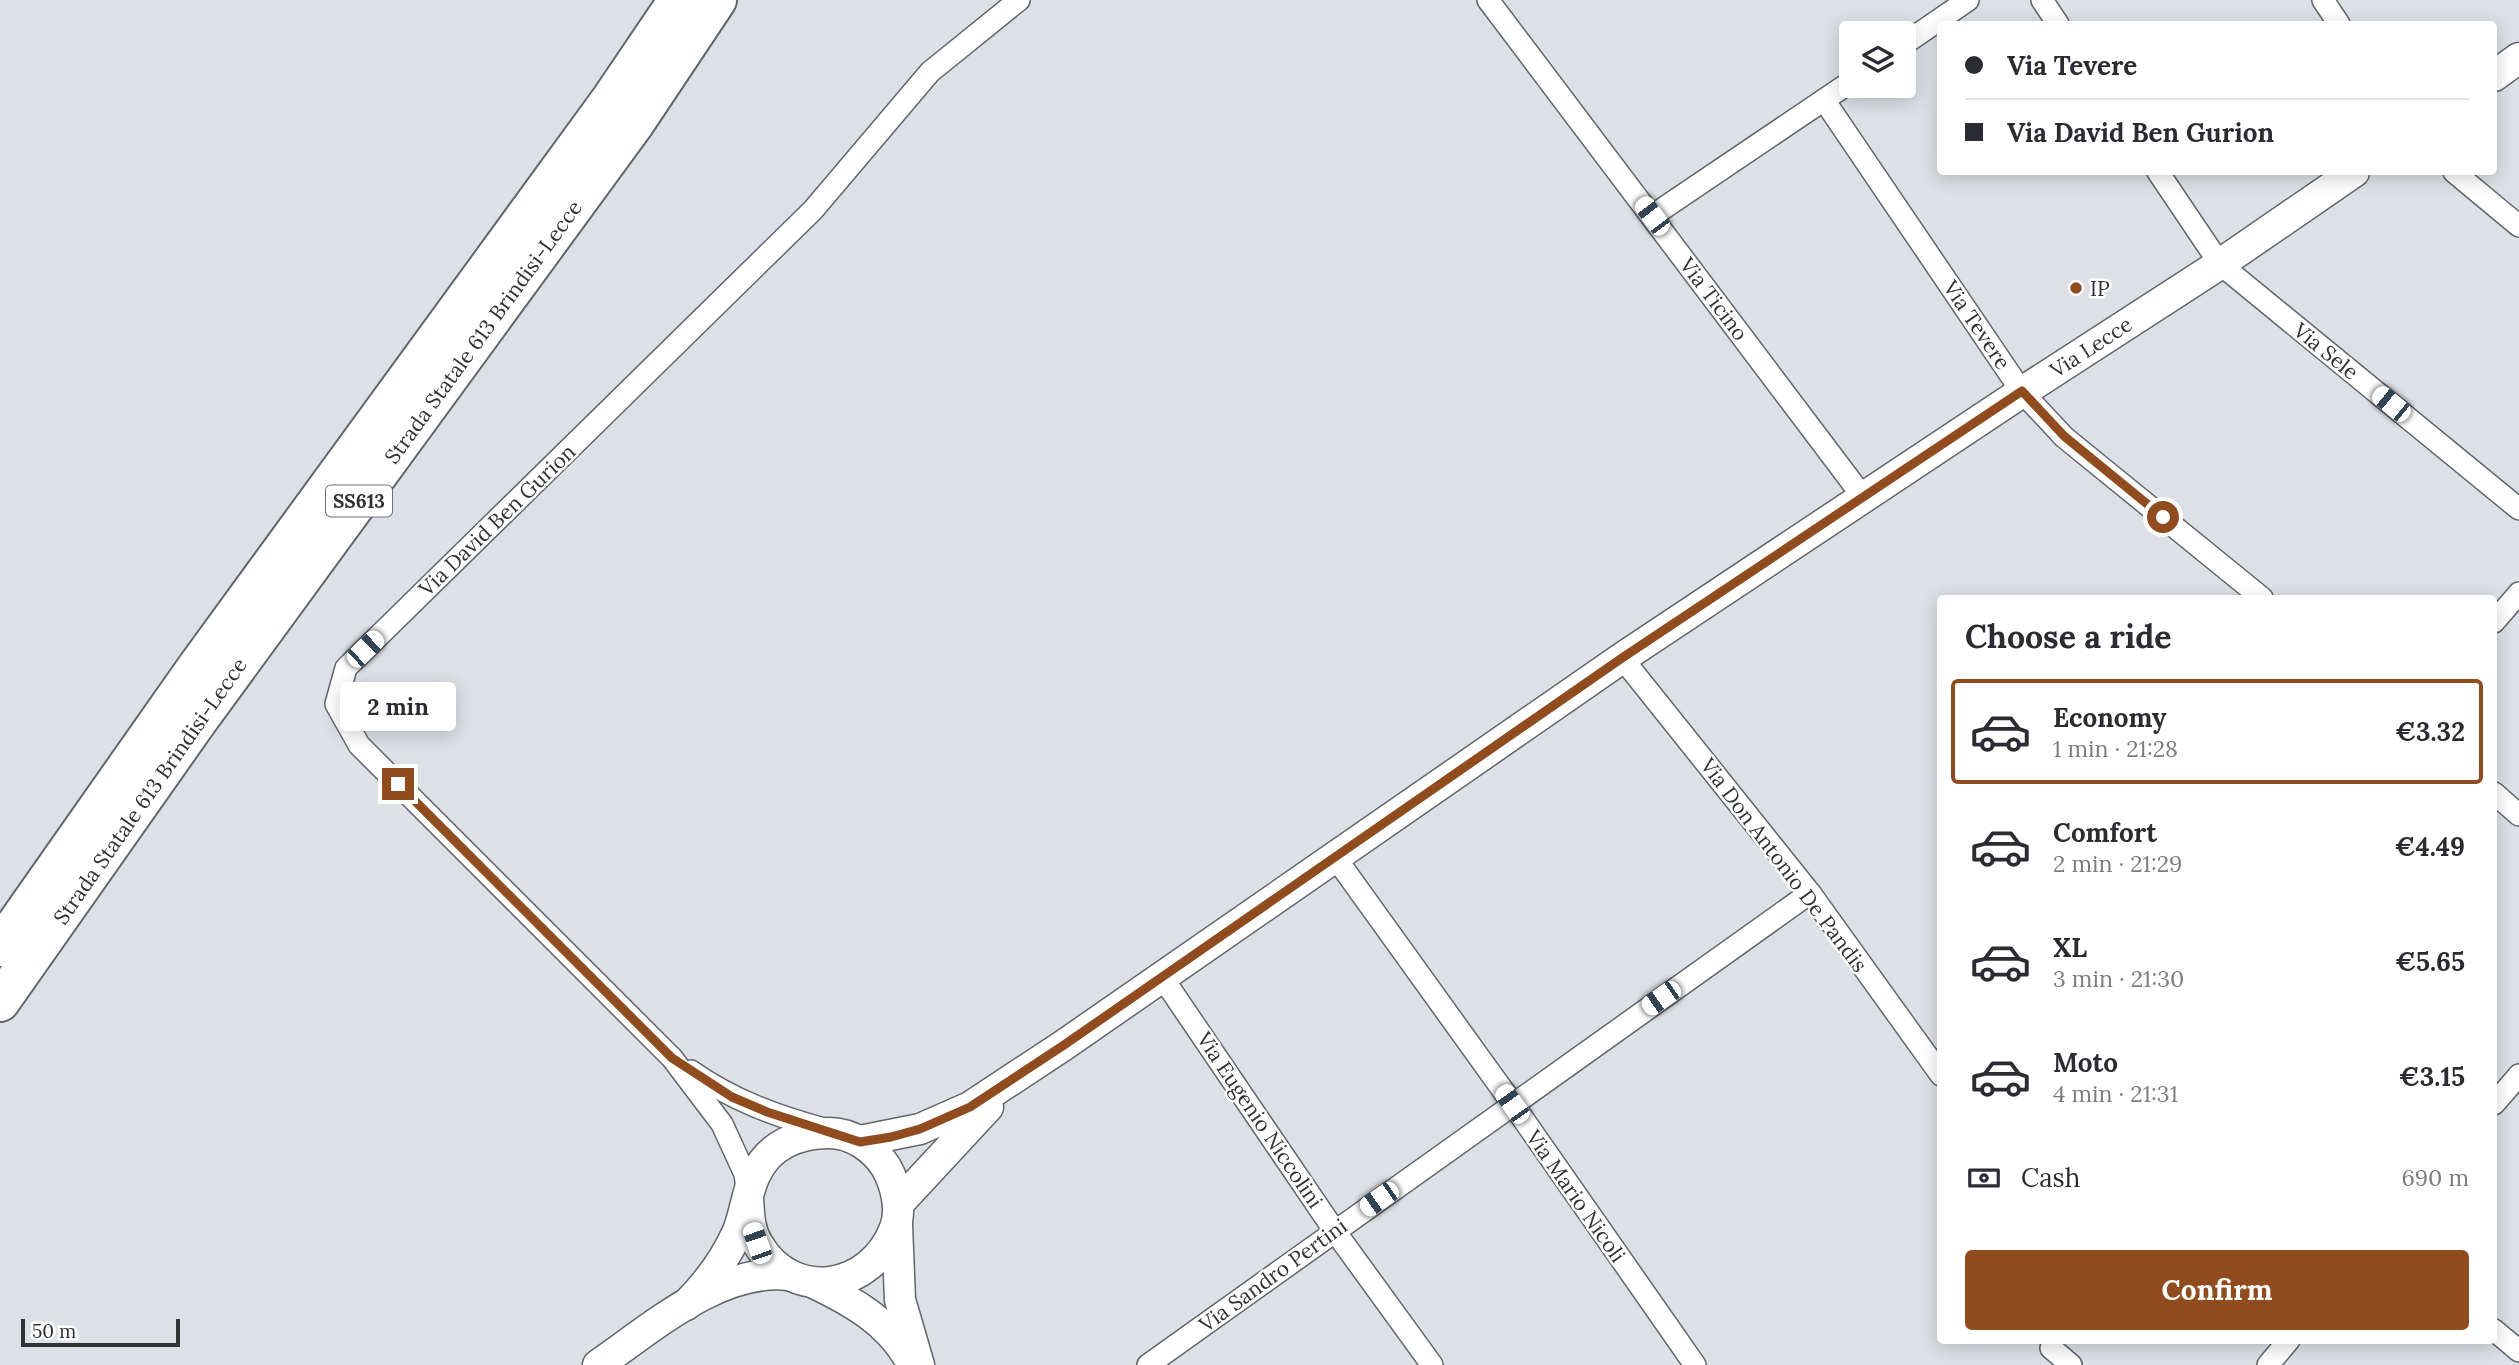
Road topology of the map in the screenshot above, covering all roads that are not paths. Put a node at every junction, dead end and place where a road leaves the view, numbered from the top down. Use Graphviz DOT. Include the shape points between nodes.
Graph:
graph roads {
  1 [pos="678,0"];
  2 [pos="717,0"];
  3 [pos="1019,0"];
  4 [pos="1488,0"];
  5 [pos="1968,0"];
  6 [pos="2042,0"];
  7 [pos="2323,0"];
  8 [pos="1937,21"];
  9 [pos="1937,21"];
  10 [pos="2056,21"];
  11 [pos="2337,21"];
  12 [pos="1916,36"];
  13 [pos="2519,58"];
  14 [pos="2497,74"];
  15 [pos="1839,90"];
  16 [pos="1824,100"];
  17 [pos="2160,175"];
  18 [pos="2350,175"];
  19 [pos="2458,175"];
  20 [pos="1652,216"];
  21 [pos="2519,226"];
  22 [pos="2220,264"];
  23 [pos="2022,391"];
  24 [pos="1863,497"];
  25 [pos="2519,509"];
  26 [pos="2519,593"];
  27 [pos="2258,595"];
  28 [pos="2497,619"];
  29 [pos="1622,658"];
  30 [pos="2497,796"];
  31 [pos="2519,815"];
  32 [pos="1335,857"];
  33 [pos="1810,893"];
  34 [pos="0,947"];
  35 [pos="1162,977"];
  36 [pos="0,1002"];
  37 [pos="1064,1045"];
  38 [pos="672,1058"];
  39 [pos="1937,1069"];
  40 [pos="2519,1075"];
  41 [pos="2497,1101"];
  42 [pos="1512,1104"];
  43 [pos="848,1137"];
  44 [pos="748,1198"];
  45 [pos="897,1214"];
  46 [pos="1334,1230"];
  47 [pos="802,1279"];
  48 [pos="686,1305"];
  49 [pos="2497,1333"];
  50 [pos="2286,1344"];
  51 [pos="2051,1348"];
  52 [pos="2519,1351"];
  53 [pos="598,1365"];
  54 [pos="633,1365"];
  55 [pos="912,1365"];
  56 [pos="919,1365"];
  57 [pos="1148,1365"];
  58 [pos="1432,1365"];
  59 [pos="1695,1365"];
  60 [pos="2071,1365"];
  61 [pos="2268,1365"];
  1 -- 34 [label="highway, Strada Statale 613 Brindisi-Lecce / SS613"];
  2 -- 36 [label="highway, Strada Statale 613 Brindisi-Lecce / SS613" via="635,123 197,722"];
  3 -- 38 [label="street, Via David Ben Gurion" via="930,72 813,211 346,667 336,705 359,745"];
  4 -- 20 [label="street, Via Ticino"];
  5 -- 9 [label="street"];
  6 -- 10 [label="street"];
  7 -- 11 [label="street"];
  8 -- 12 [label="street"];
  13 -- 14 [label="street"];
  15 -- 16 [label="street"];
  16 -- 20 [label="street"];
  16 -- 23 [label="street, Via Tevere"];
  17 -- 22 [label="street, Via Sele"];
  18 -- 22 [label="street, Via Lecce"];
  19 -- 21 [label="street"];
  20 -- 24 [label="street, Via Ticino"];
  22 -- 23 [label="street, Via Lecce"];
  22 -- 25 [label="street, Via Sele"];
  23 -- 24 [label="street, Via Lecce"];
  23 -- 27 [label="street, Via Tevere" via="2064,436"];
  24 -- 29 [label="street, Via Lecce"];
  26 -- 28 [label="street"];
  29 -- 32 [label="street, Via Lecce"];
  29 -- 33 [label="street, Via Don Antonio De Pandis"];
  30 -- 31 [label="street"];
  32 -- 35 [label="street, Via Lecce"];
  32 -- 42 [label="street, Via Mario Nicoli"];
  33 -- 39 [label="street, Via Don Antonio De Pandis"];
  33 -- 42 [label="street, Via Sandro Pertini"];
  35 -- 37 [label="street, Via Lecce"];
  35 -- 46 [label="street, Via Eugenio Niccolini"];
  37 -- 43 [label="street, Via Lecce" via="946,1119 911,1132"];
  37 -- 45 [label="street, Via Lecce" via="972,1122"];
  38 -- 43 [label="street, Via David Ben Gurion" via="732,1097"];
  38 -- 44 [label="street, Via David Ben Gurion" via="722,1124 745,1174"];
  40 -- 41 [label="street"];
  42 -- 46 [label="street, Via Sandro Pertini"];
  42 -- 59 [label="street, Via Mario Nicoli"];
  43 -- 44 [label="street" via="812,1133 789,1140 769,1154 755,1175"];
  43 -- 45 [label="street" via="880,1157 893,1179"];
  44 -- 47 [label="street" via="749,1221 757,1243 770,1261"];
  44 -- 48 [label="street" via="721,1260"];
  45 -- 47 [label="street" via="889,1244 858,1275 836,1282"];
  45 -- 56 [label="street" via="900,1300"];
  46 -- 57 [label="street, Via Sandro Pertini"];
  46 -- 58 [label="street, Via Eugenio Niccolini"];
  47 -- 48 [label="street" via="758,1274 737,1279"];
  47 -- 54 [label="street" via="760,1287 725,1302"];
  47 -- 55 [label="street" via="871,1315"];
  48 -- 53 [label="street"];
  49 -- 52 [label="street"];
  50 -- 61 [label="street"];
  51 -- 60 [label="street"];
}
